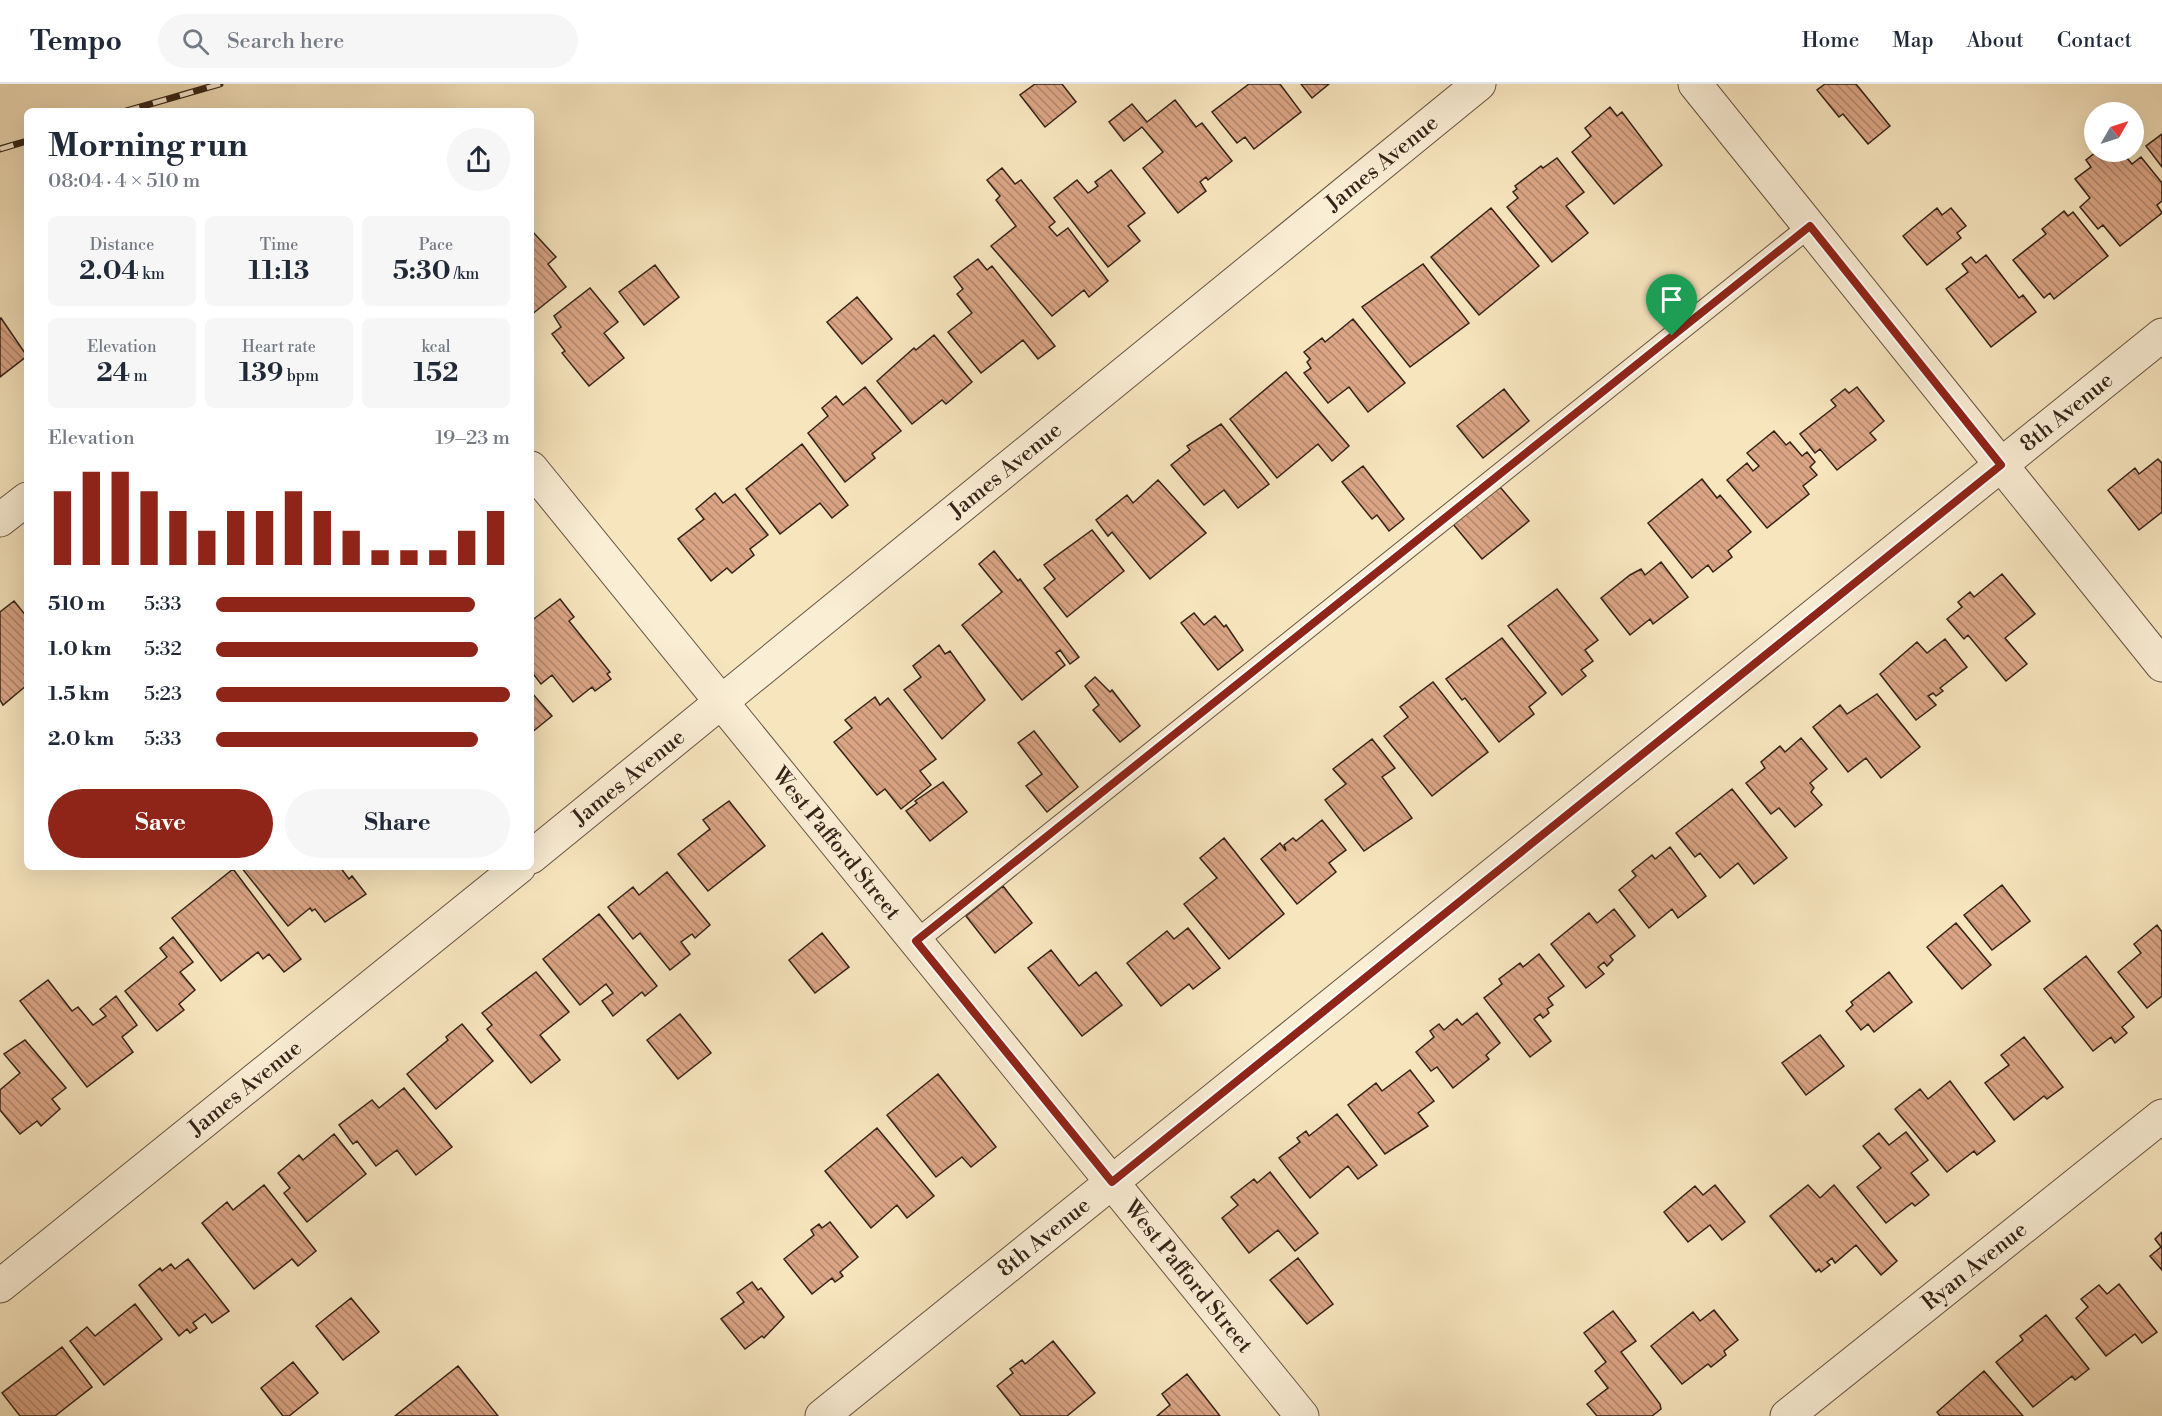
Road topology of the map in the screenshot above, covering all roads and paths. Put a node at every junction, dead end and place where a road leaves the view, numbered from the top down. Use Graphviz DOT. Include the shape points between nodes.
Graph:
graph roads {
  1 [pos="1479,84"];
  2 [pos="1695,84"];
  3 [pos="1810,226"];
  4 [pos="2162,335"];
  5 [pos="2001,465"];
  6 [pos="534,472"];
  7 [pos="24,501"];
  8 [pos="0,520"];
  9 [pos="2162,665"];
  10 [pos="722,703"];
  11 [pos="534,855"];
  12 [pos="515,870"];
  13 [pos="916,941"];
  14 [pos="2162,1116"];
  15 [pos="1112,1182"];
  16 [pos="0,1286"];
  17 [pos="822,1416"];
  18 [pos="1302,1416"];
  19 [pos="1787,1416"];
  1 -- 10 [label="street, James Avenue"];
  2 -- 3 [label="street"];
  3 -- 5 [label="street"];
  3 -- 13 [label="lane"];
  4 -- 5 [label="street, 8th Avenue"];
  5 -- 9 [label="street"];
  5 -- 15 [label="street, 8th Avenue"];
  6 -- 10 [label="street, West Pafford Street"];
  7 -- 8 [label="street"];
  10 -- 11 [label="street, James Avenue"];
  10 -- 13 [label="street, West Pafford Street"];
  12 -- 16 [label="street, James Avenue"];
  13 -- 15 [label="street, West Pafford Street"];
  14 -- 19 [label="street, Ryan Avenue"];
  15 -- 17 [label="street, 8th Avenue"];
  15 -- 18 [label="street, West Pafford Street"];
}
